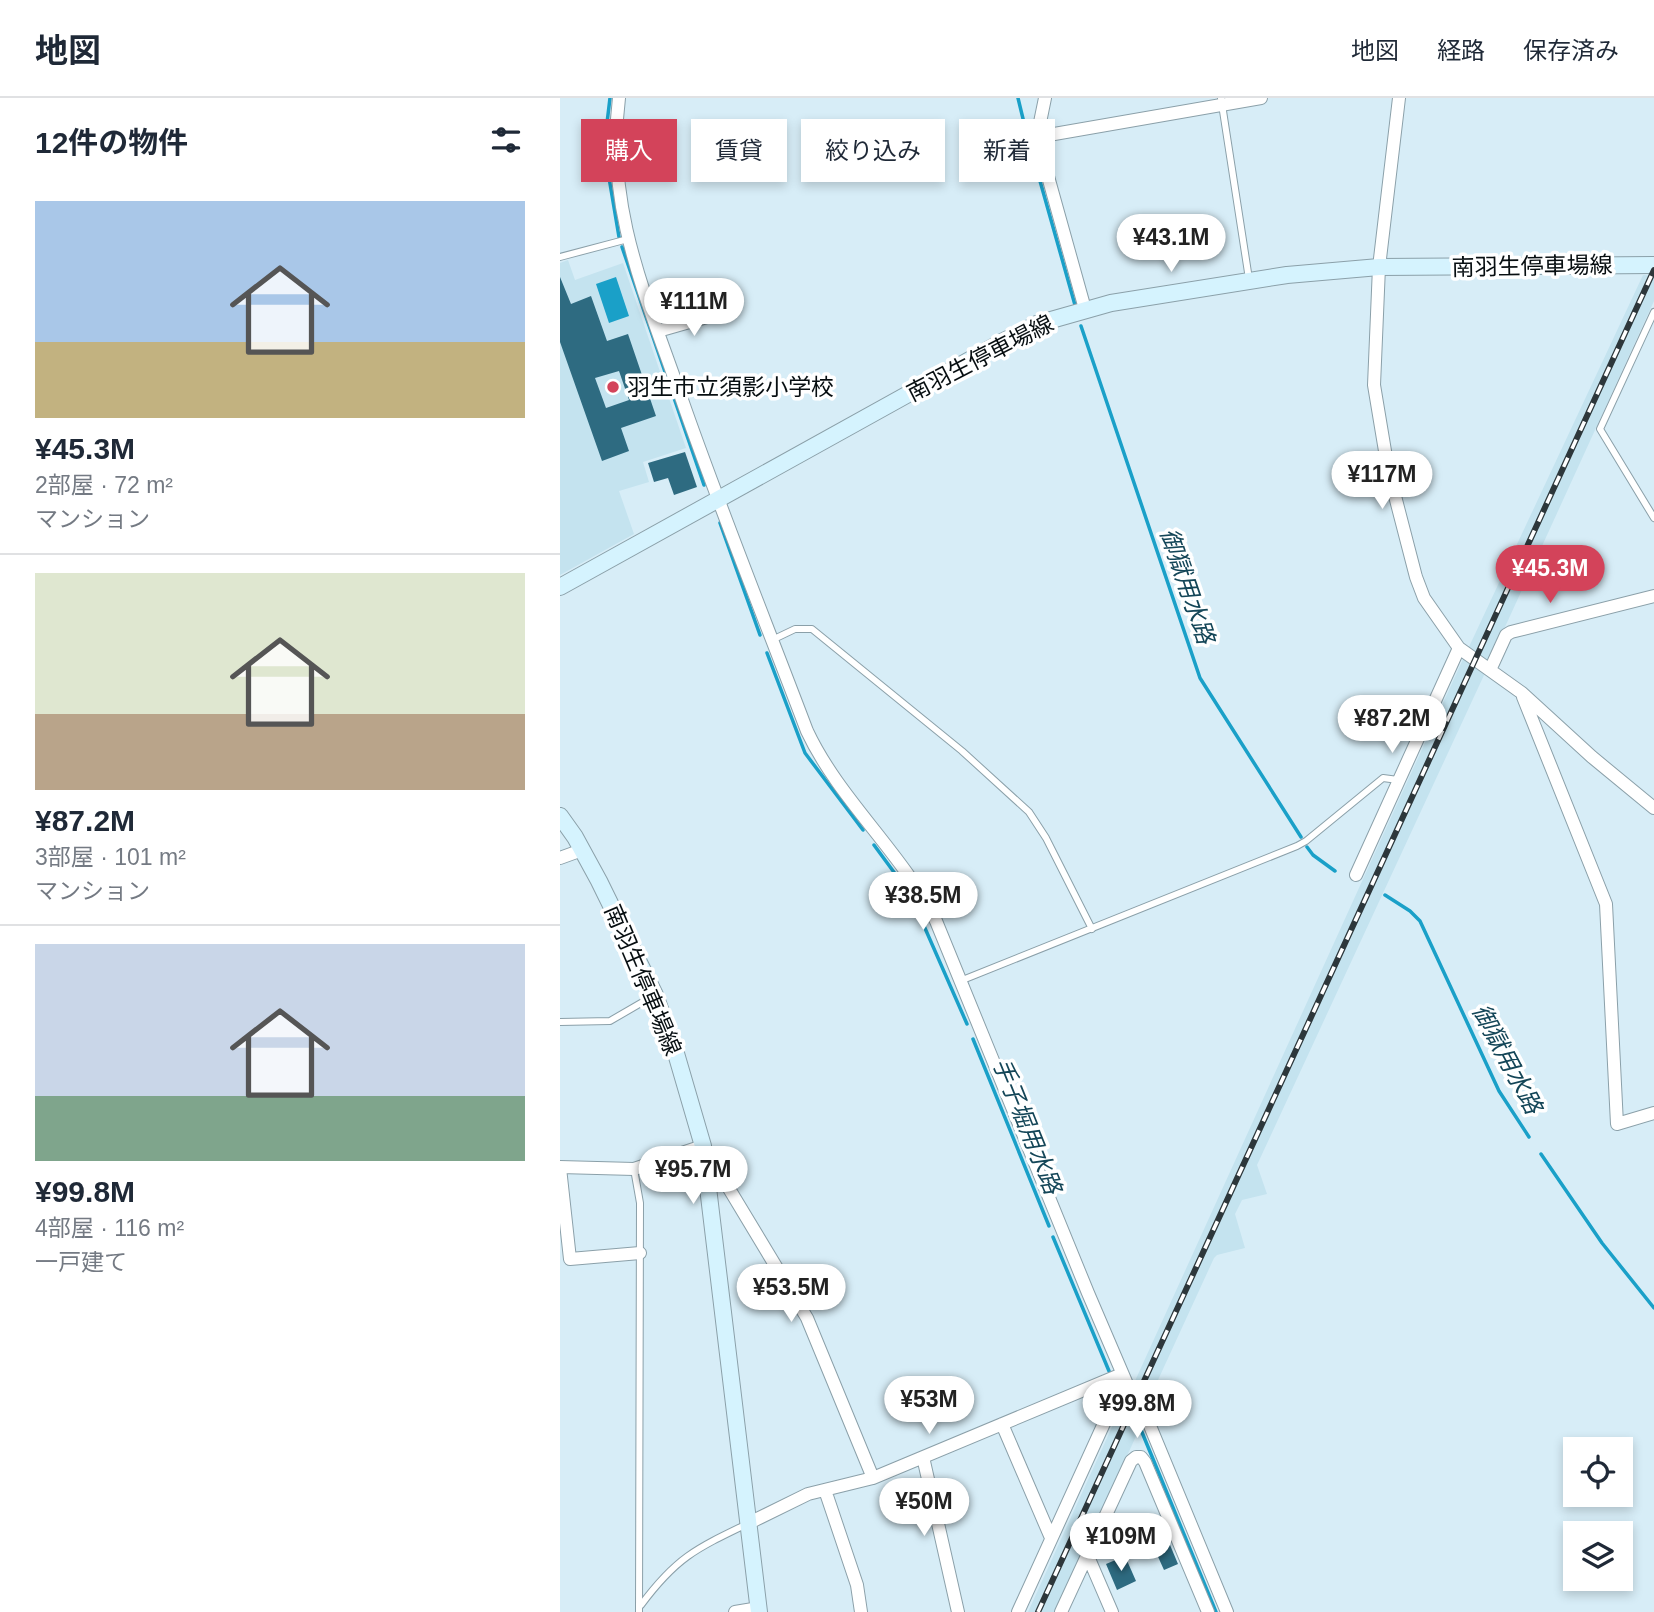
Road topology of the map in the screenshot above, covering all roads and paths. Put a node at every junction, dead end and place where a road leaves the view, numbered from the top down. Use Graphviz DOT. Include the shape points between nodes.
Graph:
graph roads {
  1 [pos="620,98"];
  2 [pos="1045,98"];
  3 [pos="1261,98"];
  4 [pos="1399,98"];
  5 [pos="1221,101"];
  6 [pos="1041,119"];
  7 [pos="1055,133"];
  8 [pos="1050,182"];
  9 [pos="628,239"];
  10 [pos="560,257"];
  11 [pos="1654,265"];
  12 [pos="1379,267"];
  13 [pos="1249,282"];
  14 [pos="1085,309"];
  15 [pos="1654,312"];
  16 [pos="721,313"];
  17 [pos="658,331"];
  18 [pos="718,499"];
  19 [pos="1654,518"];
  20 [pos="560,587"];
  21 [pos="1654,596"];
  22 [pos="772,640"];
  23 [pos="1459,648"];
  24 [pos="1490,670"];
  25 [pos="1522,693"];
  26 [pos="1398,780"];
  27 [pos="1654,808"];
  28 [pos="560,816"];
  29 [pos="583,850"];
  30 [pos="560,858"];
  31 [pos="1356,875"];
  32 [pos="1092,929"];
  33 [pos="960,981"];
  34 [pos="655,995"];
  35 [pos="560,1022"];
  36 [pos="1654,1113"];
  37 [pos="703,1146"];
  38 [pos="706,1164"];
  39 [pos="560,1167"];
  40 [pos="634,1170"];
  41 [pos="640,1253"];
  42 [pos="1122,1374"];
  43 [pos="1101,1383"];
  44 [pos="1002,1424"];
  45 [pos="923,1457"];
  46 [pos="873,1478"];
  47 [pos="825,1490"];
  48 [pos="749,1523"];
  49 [pos="1051,1538"];
  50 [pos="1087,1554"];
  51 [pos="639,1609"];
  52 [pos="759,1610"];
  53 [pos="735,1612"];
  54 [pos="861,1612"];
  55 [pos="958,1612"];
  56 [pos="1018,1612"];
  57 [pos="1062,1612"];
  58 [pos="1112,1612"];
  59 [pos="1208,1612"];
  60 [pos="1227,1612"];
  1 -- 9 [label="street" via="616,168"];
  2 -- 6 [label="street"];
  3 -- 5 [label="street"];
  4 -- 12 [label="street"];
  5 -- 7 [label="street"];
  5 -- 13 [label="lane"];
  8 -- 14 [label="street"];
  9 -- 10 [label="lane"];
  9 -- 17 [label="street"];
  11 -- 12 [label="main road, 南羽生停車場線"];
  12 -- 13 [label="main road, 南羽生停車場線"];
  12 -- 23 [label="street" via="1374,385 1388,469 1424,598"];
  13 -- 14 [label="main road, 南羽生停車場線"];
  14 -- 18 [label="main road, 南羽生停車場線" via="1037,324"];
  15 -- 19 [label="lane" via="1600,429"];
  16 -- 17 [label="street"];
  17 -- 18 [label="street"];
  18 -- 20 [label="main road, 南羽生停車場線"];
  18 -- 22 [label="street"];
  21 -- 24 [label="street" via="1511,632"];
  22 -- 32 [label="lane" via="795,629 812,629 962,751 1029,812"];
  22 -- 33 [label="street" via="822,761 916,884"];
  23 -- 24 [label="street"];
  23 -- 26 [label="street"];
  24 -- 25 [label="street"];
  25 -- 27 [label="street"];
  25 -- 36 [label="street" via="1606,904 1616,1124"];
  26 -- 31 [label="street"];
  26 -- 32 [label="lane" via="1383,778 1297,846"];
  28 -- 29 [label="main road, 南羽生停車場線"];
  29 -- 30 [label="street"];
  29 -- 34 [label="main road, 南羽生停車場線"];
  32 -- 33 [label="lane"];
  33 -- 42 [label="street"];
  34 -- 35 [label="lane" via="610,1021"];
  34 -- 37 [label="main road, 南羽生停車場線"];
  37 -- 38 [label="main road, 南羽生停車場線"];
  37 -- 40 [label="street"];
  38 -- 46 [label="street" via="722,1177 807,1318"];
  38 -- 48 [label="main road, 南羽生停車場線"];
  39 -- 40 [label="street"];
  39 -- 41 [label="street" via="570,1259"];
  40 -- 41 [label="lane" via="640,1203"];
  41 -- 51 [label="lane"];
  42 -- 43 [label="street"];
  42 -- 60 [label="street" via="1141,1404"];
  43 -- 44 [label="street"];
  43 -- 49 [label="street" via="1111,1408"];
  44 -- 45 [label="street"];
  44 -- 49 [label="street"];
  45 -- 46 [label="street"];
  45 -- 55 [label="street"];
  46 -- 47 [label="street"];
  47 -- 48 [label="street"];
  47 -- 54 [label="street" via="857,1586"];
  48 -- 51 [label="lane" via="684,1557"];
  48 -- 52 [label="main road, 南羽生停車場線"];
  49 -- 56 [label="street"];
  50 -- 57 [label="street"];
  50 -- 58 [label="street"];
  50 -- 59 [label="street" via="1131,1461 1141,1457"];
  52 -- 53 [label="street"];
}
